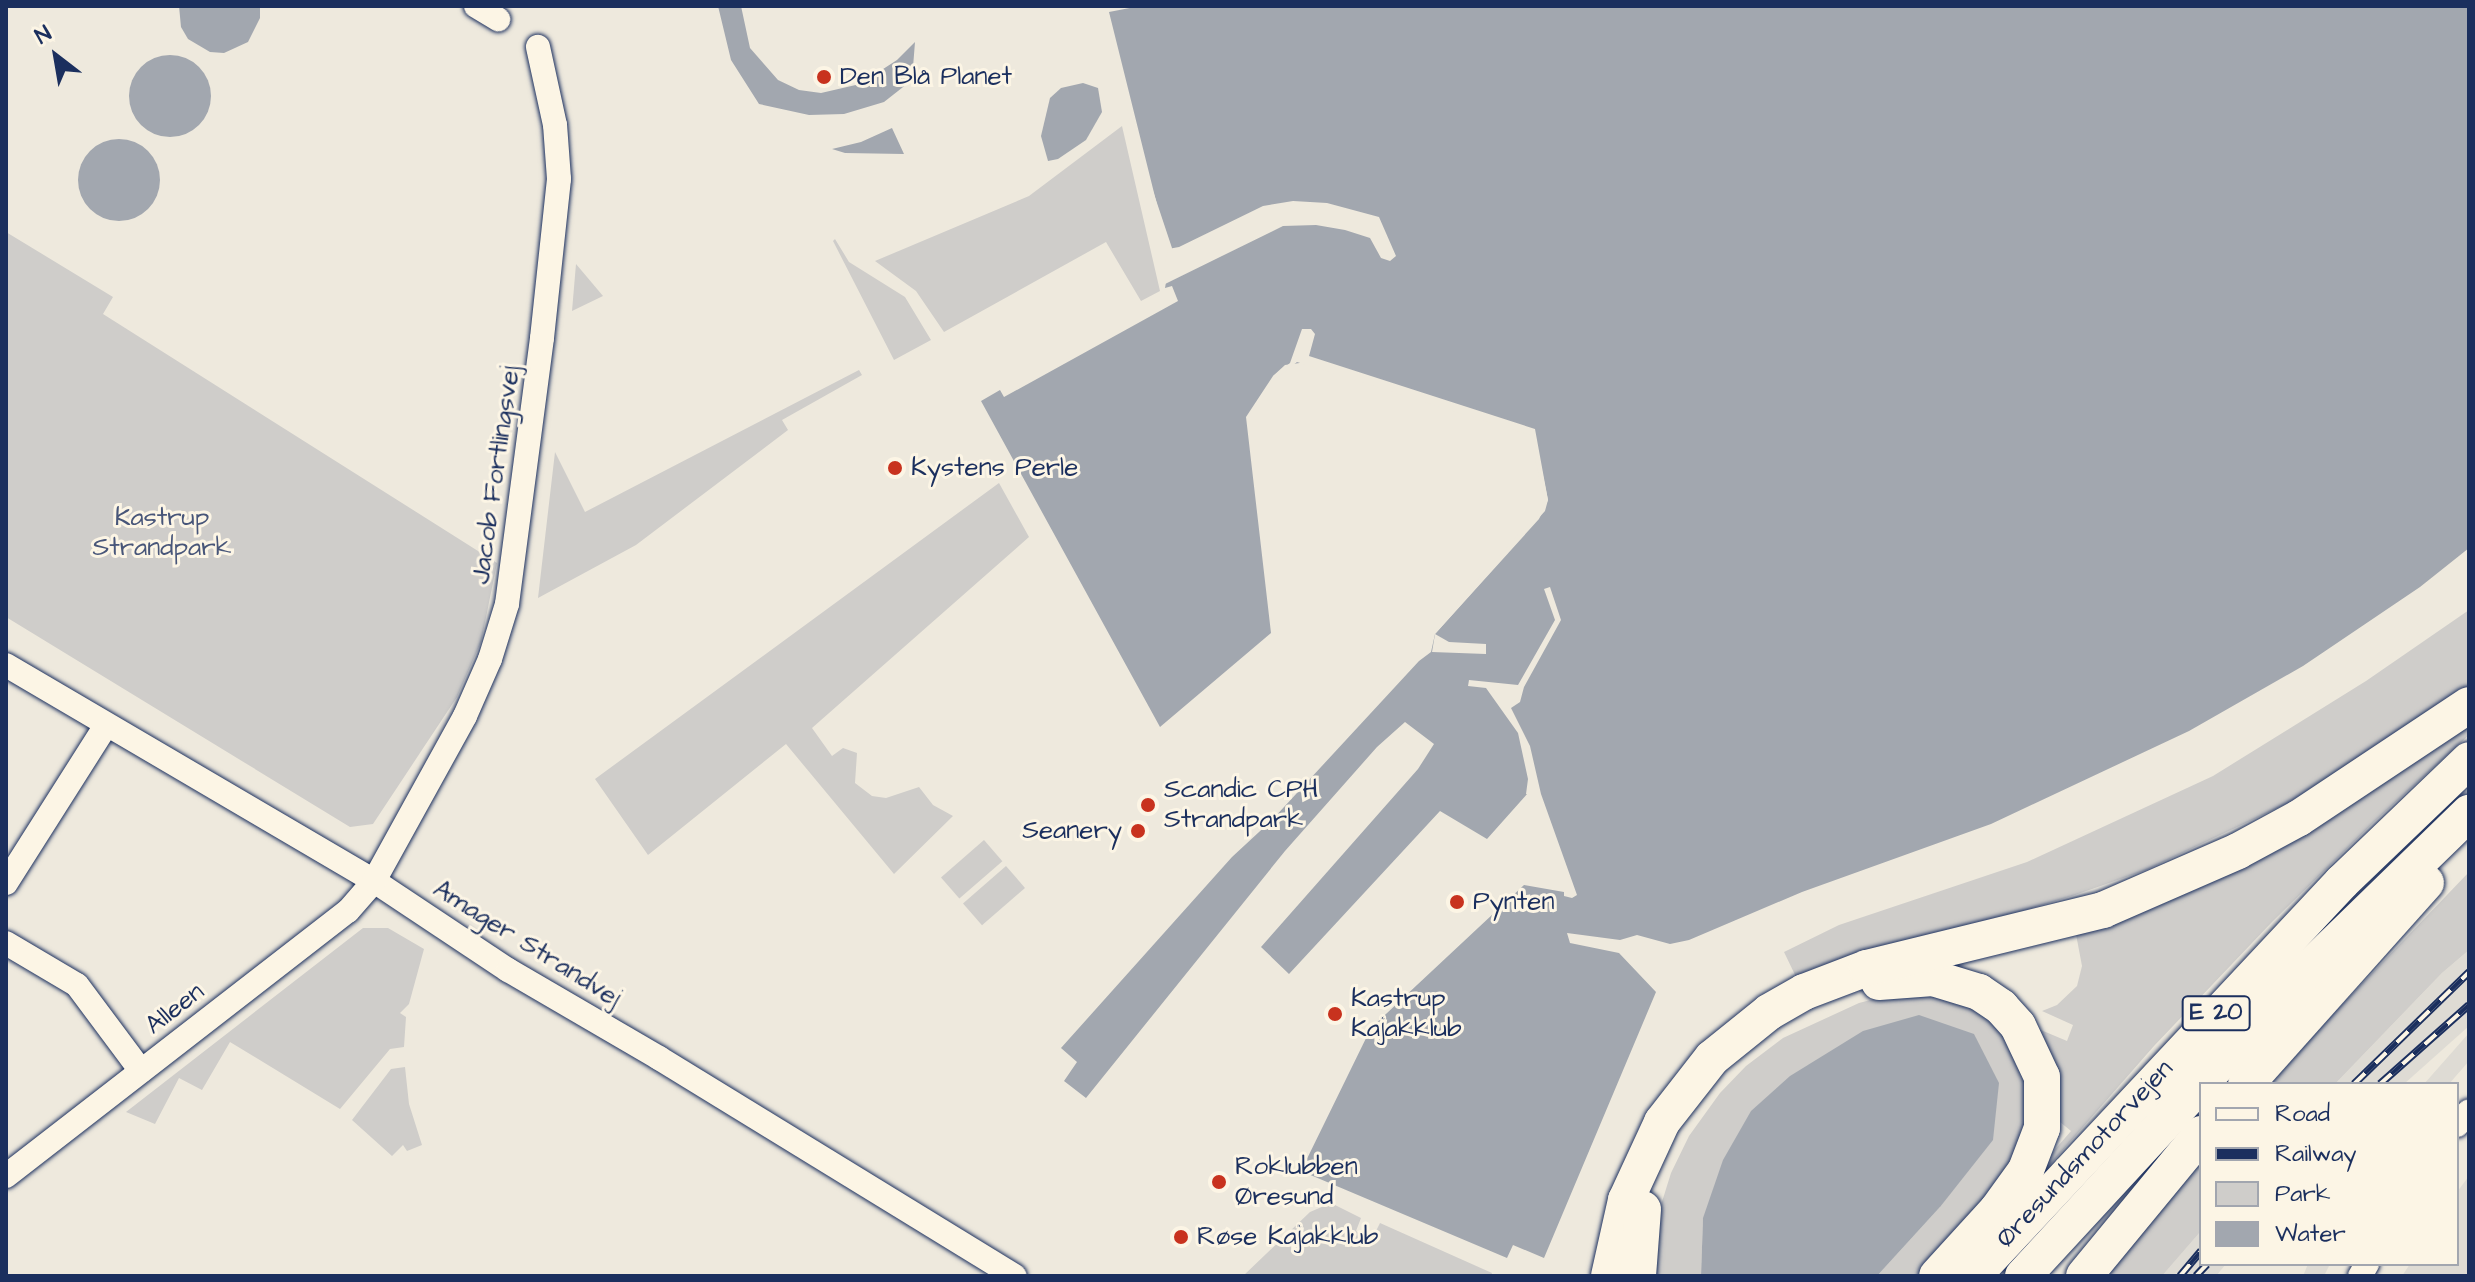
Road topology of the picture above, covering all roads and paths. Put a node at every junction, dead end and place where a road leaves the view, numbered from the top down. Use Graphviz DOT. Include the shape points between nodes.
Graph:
graph roads {
  1 [pos="476,6"];
  2 [pos="498,19"];
  3 [pos="538,47"];
  4 [pos="6,665"];
  5 [pos="2469,705"];
  6 [pos="105,727"];
  7 [pos="2469,760"];
  8 [pos="2469,813"];
  9 [pos="2469,841"];
  10 [pos="374,881"];
  11 [pos="6,883"];
  12 [pos="6,943"];
  13 [pos="141,1071"];
  14 [pos="2202,1082"];
  15 [pos="2248,1082"];
  16 [pos="2199,1085"];
  17 [pos="2199,1136"];
  18 [pos="6,1176"];
  19 [pos="1015,1276"];
  20 [pos="1609,1276"];
  21 [pos="1638,1276"];
  22 [pos="1937,1276"];
  23 [pos="1973,1276"];
  24 [pos="2023,1276"];
  25 [pos="2084,1276"];
  1 -- 2 [label="street"];
  3 -- 10 [label="street, Jacob Fortlingsvej" via="555,125 559,179 507,604 465,716"];
  4 -- 6 [label="street, Amager Strandvej"];
  5 -- 20 [label="highway" via="2299,818 2238,851 2103,910 1867,968 1769,1012 1712,1058 1669,1110 1626,1200"];
  6 -- 10 [label="street, Amager Strandvej"];
  6 -- 11 [label="street"];
  7 -- 23 [label="highway, Øresundsmotorvejen / E 20" via="2331,893"];
  8 -- 14 [label="highway, Øresundsmotorvejen / E 20" via="2290,987"];
  9 -- 15 [label="highway"];
  10 -- 13 [label="street, Alleen" via="348,911"];
  10 -- 19 [label="street, Amager Strandvej" via="508,970"];
  12 -- 13 [label="street" via="77,985"];
  13 -- 18 [label="street, Alleen"];
  16 -- 24 [label="highway, Øresundsmotorvejen / E 20"];
  17 -- 25 [label="highway"];
  21 -- 22 [label="highway" via="1641,1222 1659,1164 1683,1121 1718,1076 1760,1038 1812,1007 1864,986 1916,977 1967,986 2001,1007 2031,1047 2045,1102 2037,1143 2019,1181"];
}
